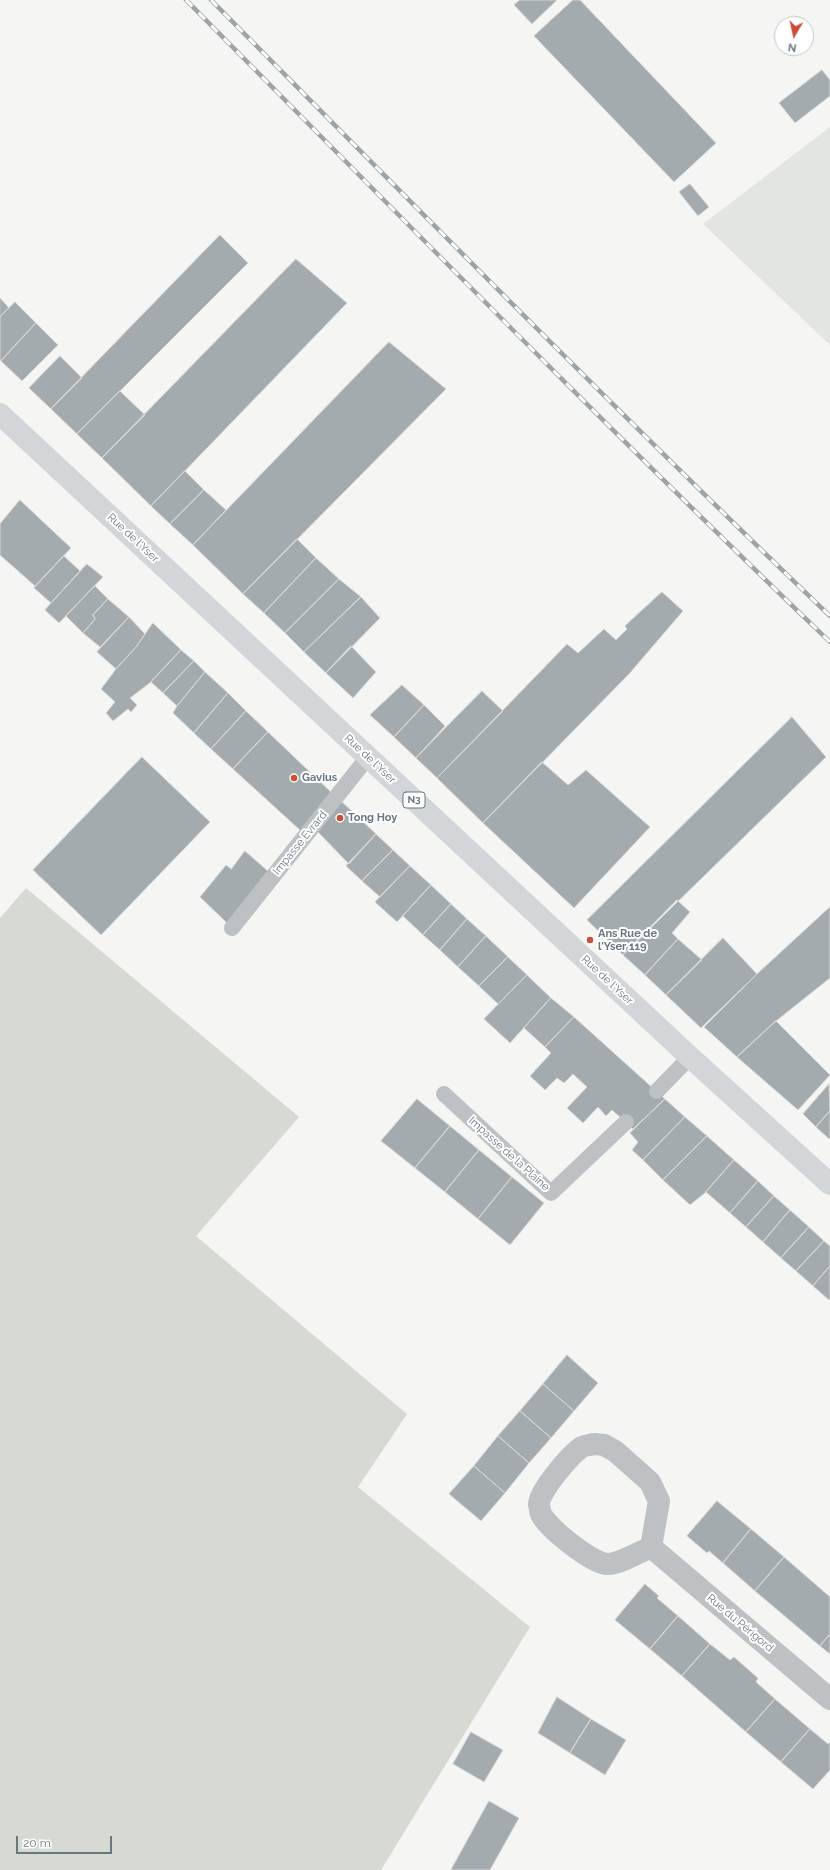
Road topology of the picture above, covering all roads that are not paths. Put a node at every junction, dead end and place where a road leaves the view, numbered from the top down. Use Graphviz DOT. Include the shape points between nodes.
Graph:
graph roads {
  1 [pos="0,414"];
  2 [pos="368,757"];
  3 [pos="232,928"];
  4 [pos="690,1058"];
  5 [pos="656,1091"];
  6 [pos="444,1094"];
  7 [pos="626,1122"];
  8 [pos="830,1184"];
  9 [pos="651,1548"];
  10 [pos="830,1699"];
  1 -- 2 [label="main road, Rue de l'Yser / N3"];
  2 -- 3 [label="lane, Impasse Evrard"];
  2 -- 4 [label="main road, Rue de l'Yser / N3"];
  4 -- 5 [label="lane"];
  4 -- 8 [label="main road, Rue de l'Yser / N3"];
  6 -- 7 [label="lane, Impasse de la Plaine" via="551,1193"];
  9 -- 9 [label="street" via="610,1564 599,1562 588,1557 547,1523 540,1513 539,1503 542,1494 583,1446 604,1445 615,1451 650,1482 659,1501"];
  9 -- 10 [label="street, Rue du Périgord"];
}
